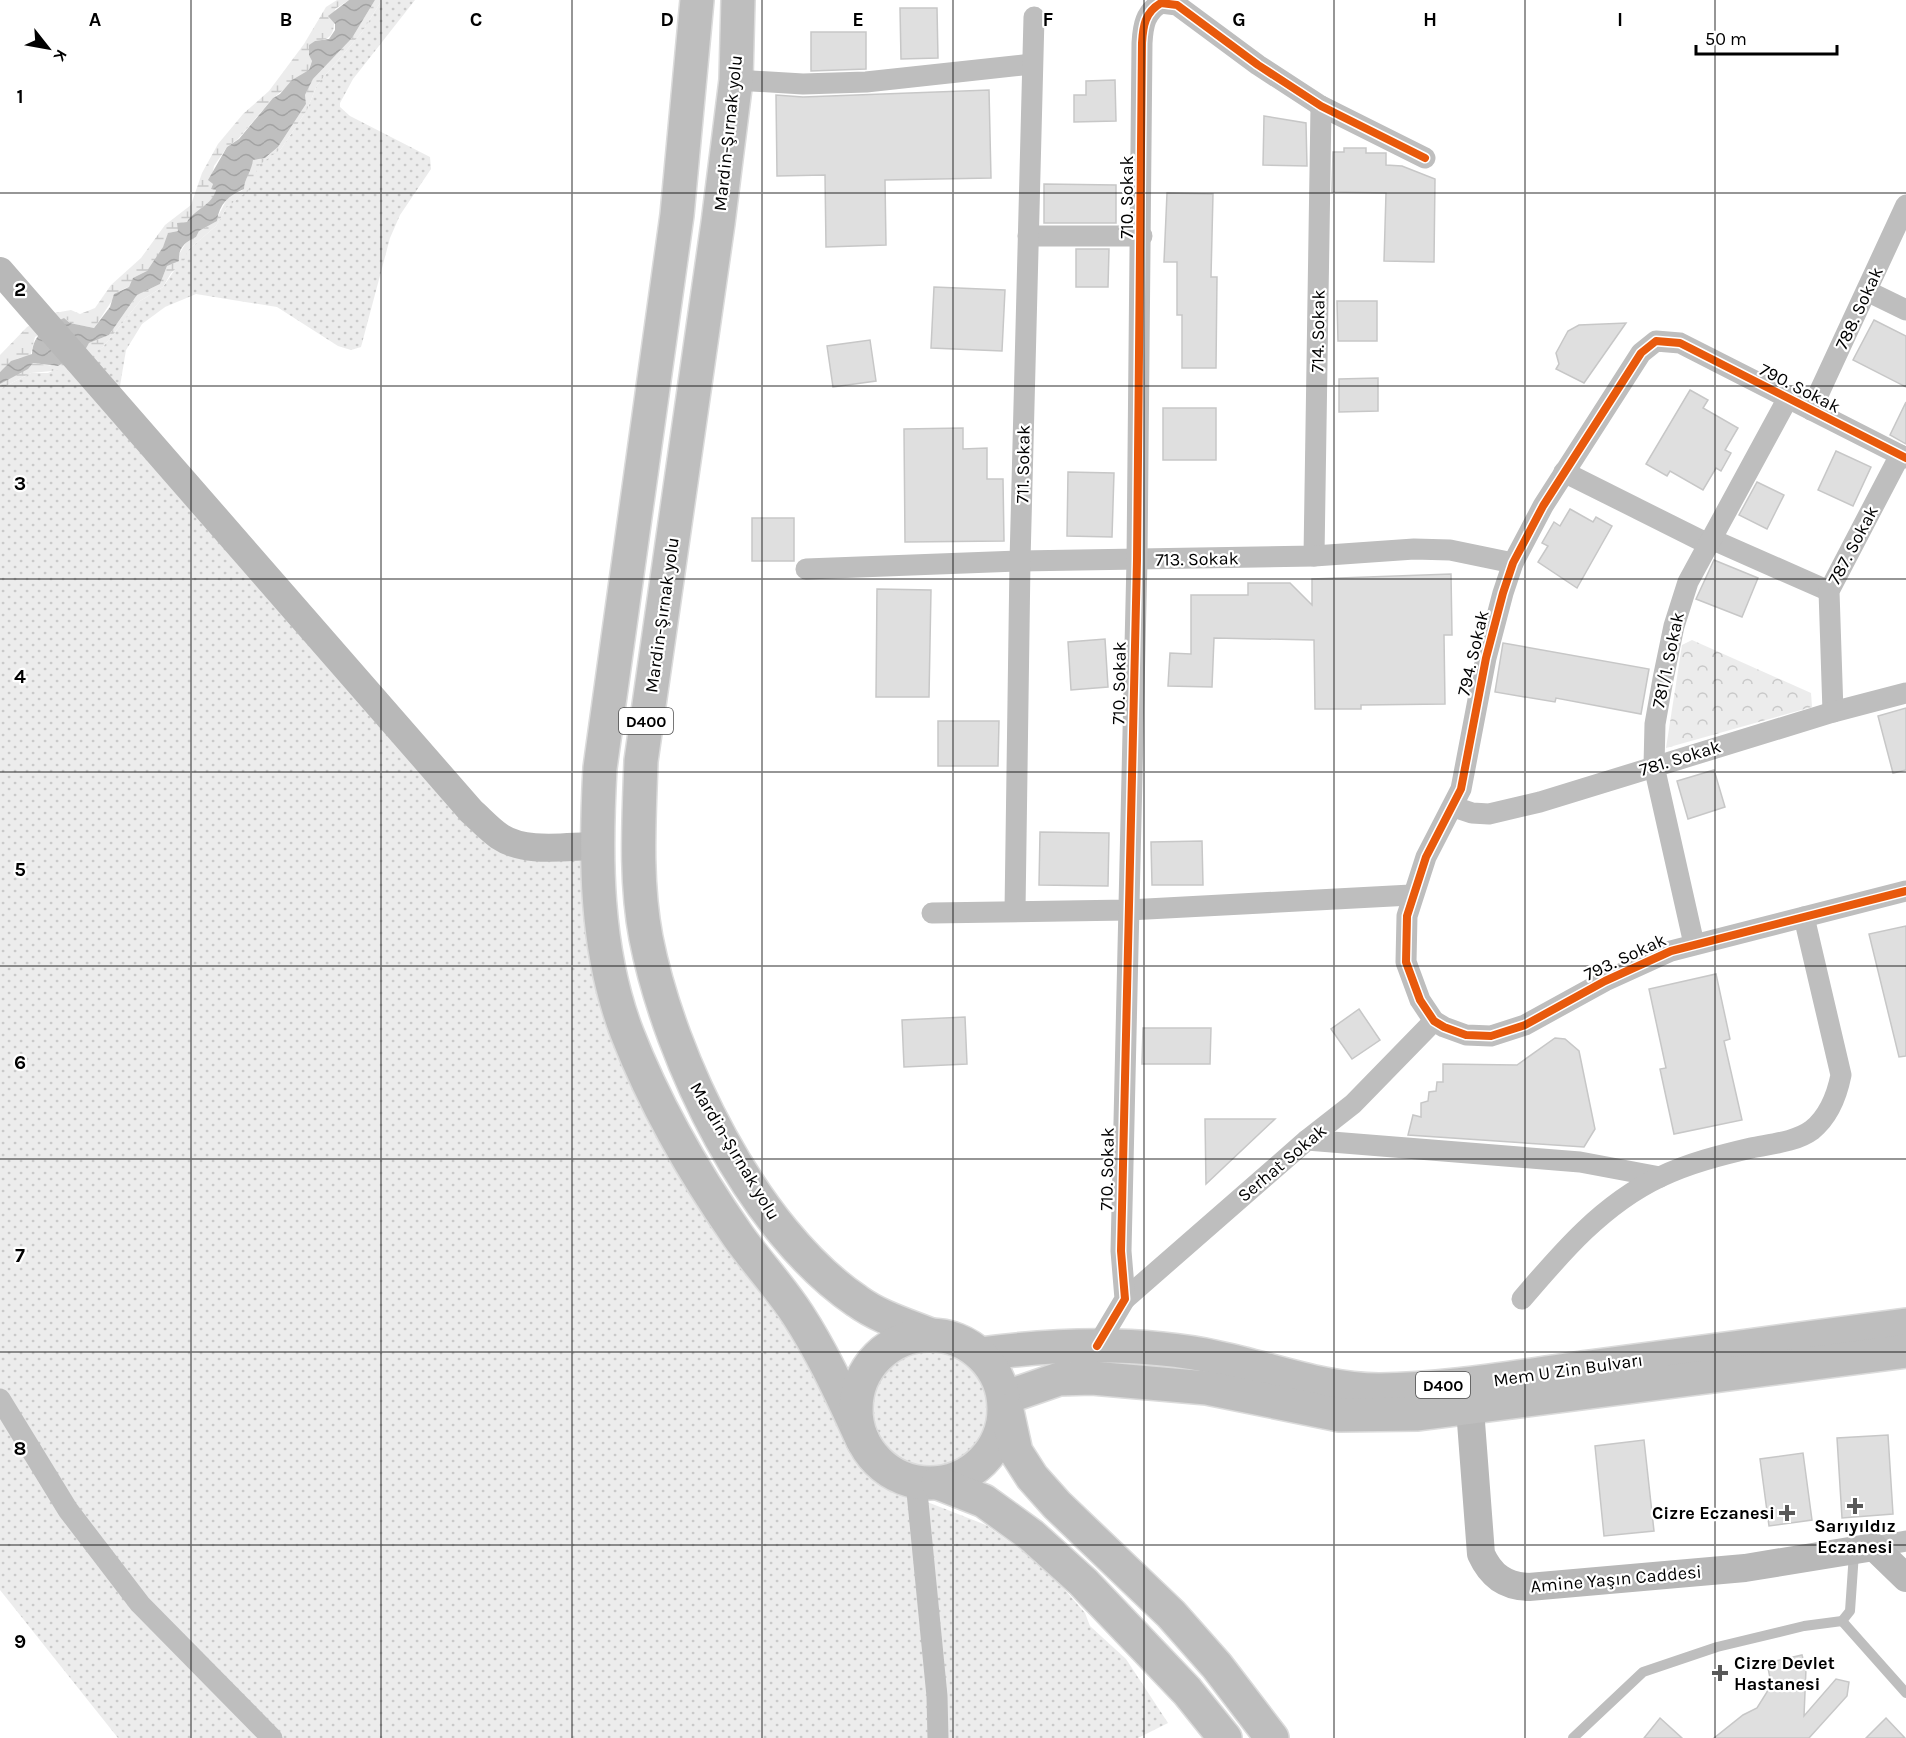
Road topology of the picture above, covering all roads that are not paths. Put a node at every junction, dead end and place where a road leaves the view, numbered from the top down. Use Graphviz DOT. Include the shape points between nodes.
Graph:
graph roads {
  1 [pos="697,0"];
  2 [pos="738,0"];
  3 [pos="1034,17"];
  4 [pos="1032,64"];
  5 [pos="735,80"];
  6 [pos="1321,106"];
  7 [pos="1425,158"];
  8 [pos="1906,205"];
  9 [pos="1028,236"];
  10 [pos="1142,236"];
  11 [pos="0,271"];
  12 [pos="1867,291"];
  13 [pos="1906,310"];
  14 [pos="1680,343"];
  15 [pos="1788,399"];
  16 [pos="1811,410"];
  17 [pos="1903,457"];
  18 [pos="1564,472"];
  19 [pos="1709,542"];
  20 [pos="1314,556"];
  21 [pos="1137,560"];
  22 [pos="1020,561"];
  23 [pos="1514,563"];
  24 [pos="806,569"];
  25 [pos="1829,591"];
  26 [pos="1906,693"];
  27 [pos="1833,712"];
  28 [pos="1654,766"];
  29 [pos="1454,807"];
  30 [pos="596,846"];
  31 [pos="1906,891"];
  32 [pos="1411,895"];
  33 [pos="1128,910"];
  34 [pos="1015,911"];
  35 [pos="932,913"];
  36 [pos="1804,917"];
  37 [pos="1694,944"];
  38 [pos="1434,1021"];
  39 [pos="1307,1140"];
  40 [pos="1660,1177"];
  41 [pos="1125,1299"];
  42 [pos="1522,1299"];
  43 [pos="1906,1325"];
  44 [pos="931,1335"];
  45 [pos="1097,1346"];
  46 [pos="1906,1351"];
  47 [pos="980,1354"];
  48 [pos="1478,1395"];
  49 [pos="1004,1398"];
  50 [pos="0,1399"];
  51 [pos="863,1441"];
  52 [pos="927,1483"];
  53 [pos="1906,1541"];
  54 [pos="1852,1550"];
  55 [pos="1906,1578"];
  56 [pos="1842,1621"];
  57 [pos="1906,1693"];
  58 [pos="272,1738"];
  59 [pos="938,1738"];
  60 [pos="1225,1738"];
  61 [pos="1272,1738"];
  62 [pos="1573,1738"];
  1 -- 30 [label="main road" via="677,215 600,768"];
  2 -- 5 [label="main road, Mardin-Şırnak yolu / D400"];
  3 -- 4 [label="street, 711. Sokak"];
  4 -- 5 [label="street" via="866,82"];
  4 -- 9 [label="street, 711. Sokak"];
  5 -- 44 [label="main road, Mardin-Şırnak yolu / D400" via="641,761 639,844 646,939 688,1073 768,1211 807,1259 834,1284 884,1316"];
  6 -- 7 [label="street"];
  6 -- 10 [label="street, 710. Sokak" via="1177,5 1161,3 1148,14 1143,27"];
  6 -- 20 [label="street, 714. Sokak"];
  8 -- 12 [label="street, 788. Sokak"];
  9 -- 10 [label="street"];
  9 -- 22 [label="street, 711. Sokak"];
  10 -- 21 [label="street, 710. Sokak"];
  11 -- 30 [label="street" via="471,811 501,837 516,843"];
  12 -- 13 [label="street"];
  12 -- 16 [label="street, 788. Sokak"];
  14 -- 15 [label="street, 790. Sokak"];
  14 -- 18 [label="street, 794. Sokak" via="1656,341 1641,353"];
  15 -- 16 [label="street, 790. Sokak"];
  15 -- 19 [label="street, 781/1. Sokak"];
  16 -- 17 [label="street, 790. Sokak"];
  17 -- 25 [label="street, 787. Sokak"];
  18 -- 19 [label="street"];
  18 -- 23 [label="street, 794. Sokak"];
  19 -- 25 [label="street"];
  19 -- 28 [label="street, 781/1. Sokak" via="1688,582 1674,626 1655,724"];
  20 -- 21 [label="street, 713. Sokak"];
  20 -- 23 [label="street, 713. Sokak" via="1450,550"];
  21 -- 22 [label="street, 713. Sokak"];
  21 -- 33 [label="street, 710. Sokak"];
  22 -- 24 [label="street, 713. Sokak"];
  22 -- 34 [label="street, 711. Sokak"];
  23 -- 29 [label="street, 794. Sokak" via="1493,626 1465,771"];
  25 -- 27 [label="street, 787. Sokak"];
  26 -- 27 [label="street, 781. Sokak"];
  27 -- 28 [label="street, 781. Sokak"];
  28 -- 29 [label="street, 781. Sokak" via="1489,814"];
  28 -- 37 [label="street, 781/1. Sokak"];
  29 -- 32 [label="street, 794. Sokak" via="1426,857"];
  30 -- 51 [label="main road" via="609,963 626,1031 669,1124 739,1236 798,1316 834,1378"];
  31 -- 36 [label="street, 793. Sokak"];
  32 -- 33 [label="street"];
  32 -- 38 [label="street, 794. Sokak" via="1406,962 1420,1000"];
  33 -- 34 [label="street"];
  33 -- 41 [label="street, 710. Sokak" via="1121,1251"];
  34 -- 35 [label="street"];
  36 -- 37 [label="street, 793. Sokak"];
  36 -- 40 [label="street" via="1840,1061 1839,1087 1828,1111 1811,1130 1795,1138 1728,1153"];
  37 -- 38 [label="street, 793. Sokak" via="1642,963 1506,1032 1466,1035"];
  38 -- 39 [label="street, Serhat Sokak" via="1353,1104"];
  39 -- 40 [label="street" via="1580,1162"];
  39 -- 41 [label="street, Serhat Sokak"];
  40 -- 42 [label="street" via="1590,1224"];
  41 -- 45 [label="street"];
  43 -- 48 [label="main road, Mem U Zin Bulvarı / D400"];
  44 -- 47 [label="main road" via="957,1340"];
  44 -- 51 [label="main road" via="895,1344 868,1369 856,1404"];
  45 -- 47 [label="main road, Mem U Zin Bulvarı / D400" via="1030,1347"];
  45 -- 48 [label="main road, Mem U Zin Bulvarı / D400" via="1216,1357 1346,1388"];
  46 -- 48 [label="main road, Mem U Zin Bulvarı / D400"];
  47 -- 49 [label="main road" via="992,1367"];
  48 -- 49 [label="main road, Mem U Zin Bulvarı / D400" via="1376,1416 1340,1415 1207,1388 1092,1378 1059,1378"];
  48 -- 54 [label="street, Amine Yaşın Caddesi" via="1481,1554 1490,1570 1507,1584 1529,1587 1745,1568"];
  49 -- 52 [label="main road" via="1003,1422 995,1445 981,1464 961,1477"];
  49 -- 61 [label="main road" via="1016,1452 1032,1477 1171,1614"];
  50 -- 58 [label="street" via="68,1510 133,1596"];
  51 -- 52 [label="main road" via="894,1475"];
  52 -- 59 [label="street"];
  52 -- 60 [label="main road" via="984,1501 1031,1535 1075,1574 1159,1661"];
  53 -- 54 [label="street"];
  54 -- 55 [label="street"];
  54 -- 56 [label="lane" via="1850,1611"];
  56 -- 57 [label="lane"];
  56 -- 62 [label="lane" via="1718,1647 1643,1672"];
}
